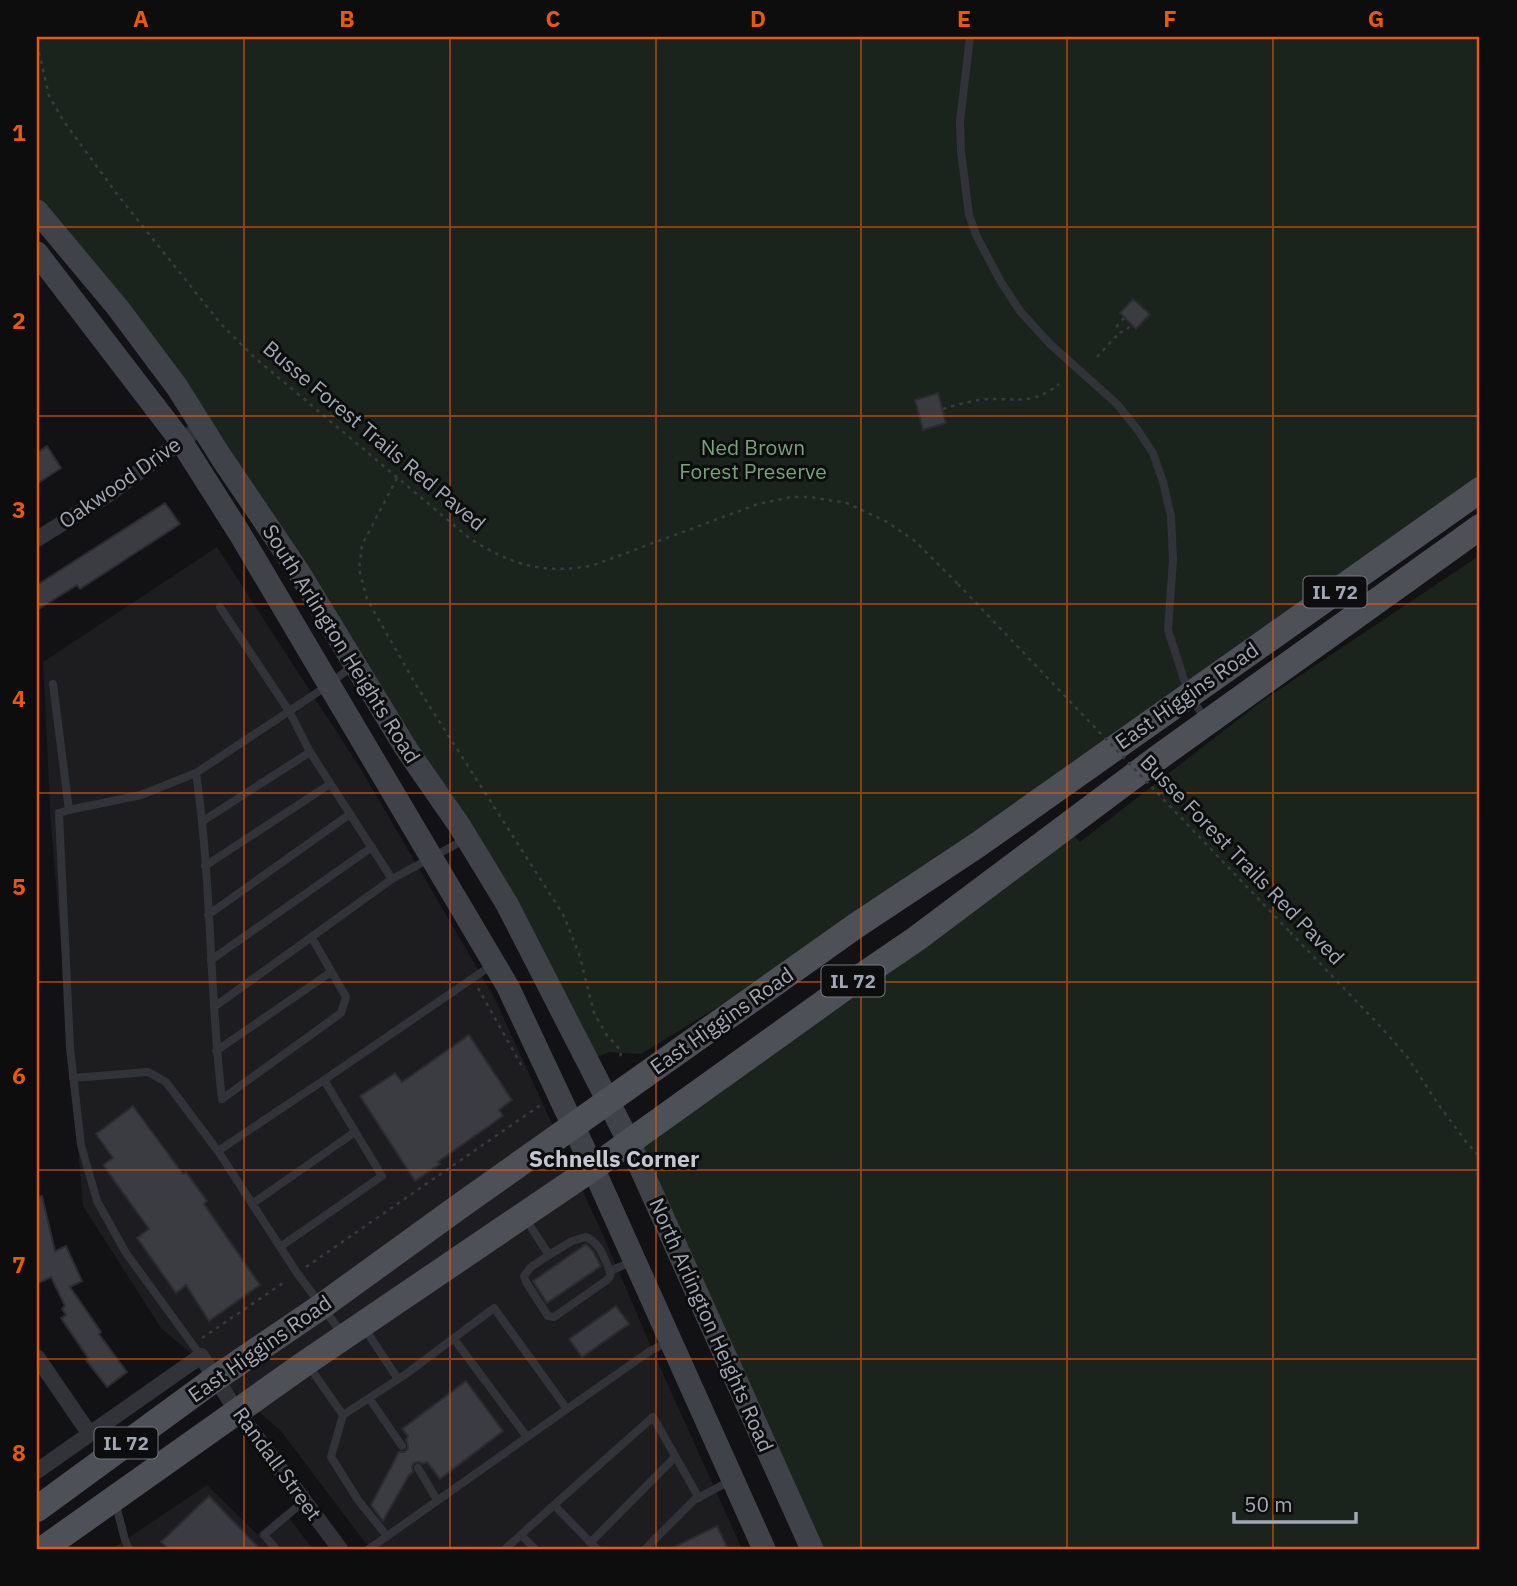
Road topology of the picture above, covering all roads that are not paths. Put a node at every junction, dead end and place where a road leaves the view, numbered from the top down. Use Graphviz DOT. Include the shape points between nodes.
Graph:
graph roads {
  1 [pos="970,37"];
  2 [pos="37,211"];
  3 [pos="37,253"];
  4 [pos="202,426"];
  5 [pos="181,441"];
  6 [pos="1480,490"];
  7 [pos="1480,527"];
  8 [pos="37,539"];
  9 [pos="220,607"];
  10 [pos="355,665"];
  11 [pos="53,684"];
  12 [pos="330,684"];
  13 [pos="1189,695"];
  14 [pos="289,711"];
  15 [pos="1208,722"];
  16 [pos="310,752"];
  17 [pos="196,773"];
  18 [pos="330,784"];
  19 [pos="69,810"];
  20 [pos="350,814"];
  21 [pos="203,821"];
  22 [pos="467,838"];
  23 [pos="372,847"];
  24 [pos="430,858"];
  25 [pos="205,866"];
  26 [pos="392,879"];
  27 [pos="208,915"];
  28 [pos="312,938"];
  29 [pos="211,960"];
  30 [pos="494,964"];
  31 [pos="331,972"];
  32 [pos="214,1007"];
  33 [pos="216,1051"];
  34 [pos="74,1078"];
  35 [pos="324,1080"];
  36 [pos="608,1101"];
  37 [pos="573,1125"];
  38 [pos="355,1132"];
  39 [pos="629,1142"];
  40 [pos="218,1151"];
  41 [pos="593,1168"];
  42 [pos="252,1204"];
  43 [pos="523,1216"];
  44 [pos="280,1247"];
  45 [pos="549,1255"];
  46 [pos="634,1261"];
  47 [pos="610,1271"];
  48 [pos="322,1306"];
  49 [pos="353,1331"];
  50 [pos="454,1339"];
  51 [pos="670,1340"];
  52 [pos="197,1350"];
  53 [pos="37,1357"];
  54 [pos="307,1362"];
  55 [pos="216,1378"];
  56 [pos="398,1379"];
  57 [pos="369,1398"];
  58 [pos="567,1409"];
  59 [pos="237,1411"];
  60 [pos="343,1415"];
  61 [pos="89,1433"];
  62 [pos="527,1437"];
  63 [pos="402,1446"];
  64 [pos="676,1457"];
  65 [pos="418,1468"];
  66 [pos="37,1471"];
  67 [pos="732,1479"];
  68 [pos="699,1498"];
  69 [pos="114,1499"];
  70 [pos="437,1500"];
  71 [pos="304,1501"];
  72 [pos="554,1505"];
  73 [pos="37,1509"];
  74 [pos="521,1535"];
  75 [pos="387,1536"];
  76 [pos="593,1546"];
  77 [pos="43,1549"];
  78 [pos="130,1549"];
  79 [pos="276,1549"];
  80 [pos="340,1549"];
  81 [pos="369,1549"];
  82 [pos="505,1549"];
  83 [pos="535,1549"];
  84 [pos="645,1549"];
  85 [pos="764,1549"];
  86 [pos="812,1549"];
  1 -- 13 [label="lane" via="961,151 977,237 1020,311 1117,404 1153,453 1171,516 1168,630"];
  2 -- 4 [label="main road, South Arlington Heights Road" via="123,314"];
  3 -- 5 [label="main road, South Arlington Heights Road"];
  4 -- 5 [label="street, Oakwood Drive"];
  4 -- 10 [label="main road, South Arlington Heights Road"];
  5 -- 8 [label="street, Oakwood Drive"];
  5 -- 12 [label="main road, South Arlington Heights Road"];
  6 -- 13 [label="main road, East Higgins Road / IL 72"];
  7 -- 15 [label="main road, East Higgins Road / IL 72"];
  9 -- 14 [label="lane"];
  10 -- 12 [label="lane"];
  10 -- 22 [label="main road, South Arlington Heights Road"];
  11 -- 19 [label="lane"];
  12 -- 14 [label="lane"];
  12 -- 24 [label="main road, South Arlington Heights Road"];
  13 -- 15 [label="lane"];
  13 -- 36 [label="main road, East Higgins Road / IL 72"];
  14 -- 16 [label="lane"];
  14 -- 17 [label="lane"];
  15 -- 39 [label="main road, East Higgins Road / IL 72" via="916,939"];
  16 -- 18 [label="lane"];
  16 -- 21 [label="lane"];
  17 -- 19 [label="lane" via="141,795"];
  17 -- 21 [label="lane"];
  18 -- 20 [label="lane"];
  18 -- 25 [label="lane"];
  19 -- 34 [label="lane" via="59,813"];
  20 -- 23 [label="lane"];
  20 -- 27 [label="lane"];
  21 -- 25 [label="lane"];
  22 -- 24 [label="lane"];
  22 -- 36 [label="main road, South Arlington Heights Road" via="507,904"];
  23 -- 26 [label="lane"];
  23 -- 29 [label="lane"];
  24 -- 26 [label="lane"];
  24 -- 30 [label="main road, South Arlington Heights Road"];
  25 -- 27 [label="lane"];
  26 -- 28 [label="lane"];
  27 -- 29 [label="lane"];
  28 -- 31 [label="lane"];
  28 -- 32 [label="lane"];
  29 -- 32 [label="lane"];
  30 -- 35 [label="lane"];
  30 -- 37 [label="main road, South Arlington Heights Road"];
  31 -- 33 [label="lane"];
  31 -- 33 [label="lane" via="346,997 341,1013 222,1099"];
  32 -- 33 [label="lane"];
  34 -- 40 [label="lane" via="148,1072 166,1082"];
  34 -- 52 [label="lane" via="81,1145 97,1200 126,1254"];
  35 -- 38 [label="lane"];
  35 -- 40 [label="lane"];
  36 -- 37 [label="main road, East Higgins Road / IL 72"];
  36 -- 39 [label="main road, North Arlington Heights Road"];
  37 -- 41 [label="main road, North Arlington Heights Road"];
  37 -- 48 [label="main road, East Higgins Road / IL 72"];
  38 -- 42 [label="lane"];
  38 -- 44 [label="lane" via="382,1176"];
  39 -- 41 [label="main road, East Higgins Road / IL 72"];
  39 -- 86 [label="main road, North Arlington Heights Road"];
  40 -- 42 [label="lane"];
  41 -- 43 [label="main road, East Higgins Road / IL 72"];
  41 -- 46 [label="main road, North Arlington Heights Road"];
  42 -- 44 [label="lane"];
  43 -- 45 [label="lane"];
  43 -- 49 [label="main road, East Higgins Road / IL 72"];
  44 -- 48 [label="lane"];
  45 -- 47 [label="lane" via="586,1237 601,1250"];
  45 -- 47 [label="lane" via="524,1276 548,1316 554,1317 607,1280"];
  46 -- 47 [label="lane"];
  46 -- 51 [label="main road, North Arlington Heights Road"];
  48 -- 49 [label="lane"];
  48 -- 55 [label="main road, East Higgins Road / IL 72"];
  49 -- 54 [label="main road, East Higgins Road / IL 72"];
  49 -- 56 [label="lane"];
  50 -- 56 [label="lane"];
  50 -- 58 [label="lane" via="494,1308"];
  50 -- 62 [label="lane"];
  51 -- 58 [label="lane"];
  51 -- 67 [label="main road, North Arlington Heights Road"];
  52 -- 55 [label="street, Randall Street"];
  52 -- 61 [label="street, East Higgins Road"];
  53 -- 61 [label="street"];
  54 -- 59 [label="main road, East Higgins Road / IL 72"];
  54 -- 60 [label="lane"];
  55 -- 59 [label="street, Randall Street"];
  55 -- 73 [label="main road, East Higgins Road / IL 72"];
  56 -- 57 [label="lane"];
  57 -- 60 [label="lane"];
  57 -- 63 [label="lane"];
  58 -- 62 [label="lane"];
  59 -- 69 [label="main road, East Higgins Road / IL 72"];
  59 -- 71 [label="street, Randall Street"];
  60 -- 75 [label="lane" via="331,1457"];
  61 -- 66 [label="street, East Higgins Road"];
  62 -- 70 [label="lane"];
  64 -- 68 [label="lane"];
  64 -- 72 [label="lane" via="653,1417"];
  64 -- 76 [label="lane"];
  65 -- 70 [label="lane"];
  67 -- 68 [label="lane"];
  67 -- 85 [label="main road, North Arlington Heights Road"];
  68 -- 84 [label="lane"];
  69 -- 77 [label="main road, East Higgins Road / IL 72"];
  69 -- 78 [label="lane"];
  70 -- 75 [label="lane"];
  71 -- 79 [label="lane" via="264,1535"];
  71 -- 80 [label="street, Randall Street"];
  72 -- 74 [label="lane"];
  72 -- 76 [label="lane"];
  74 -- 82 [label="lane"];
  74 -- 83 [label="lane"];
  75 -- 81 [label="lane"];
}
